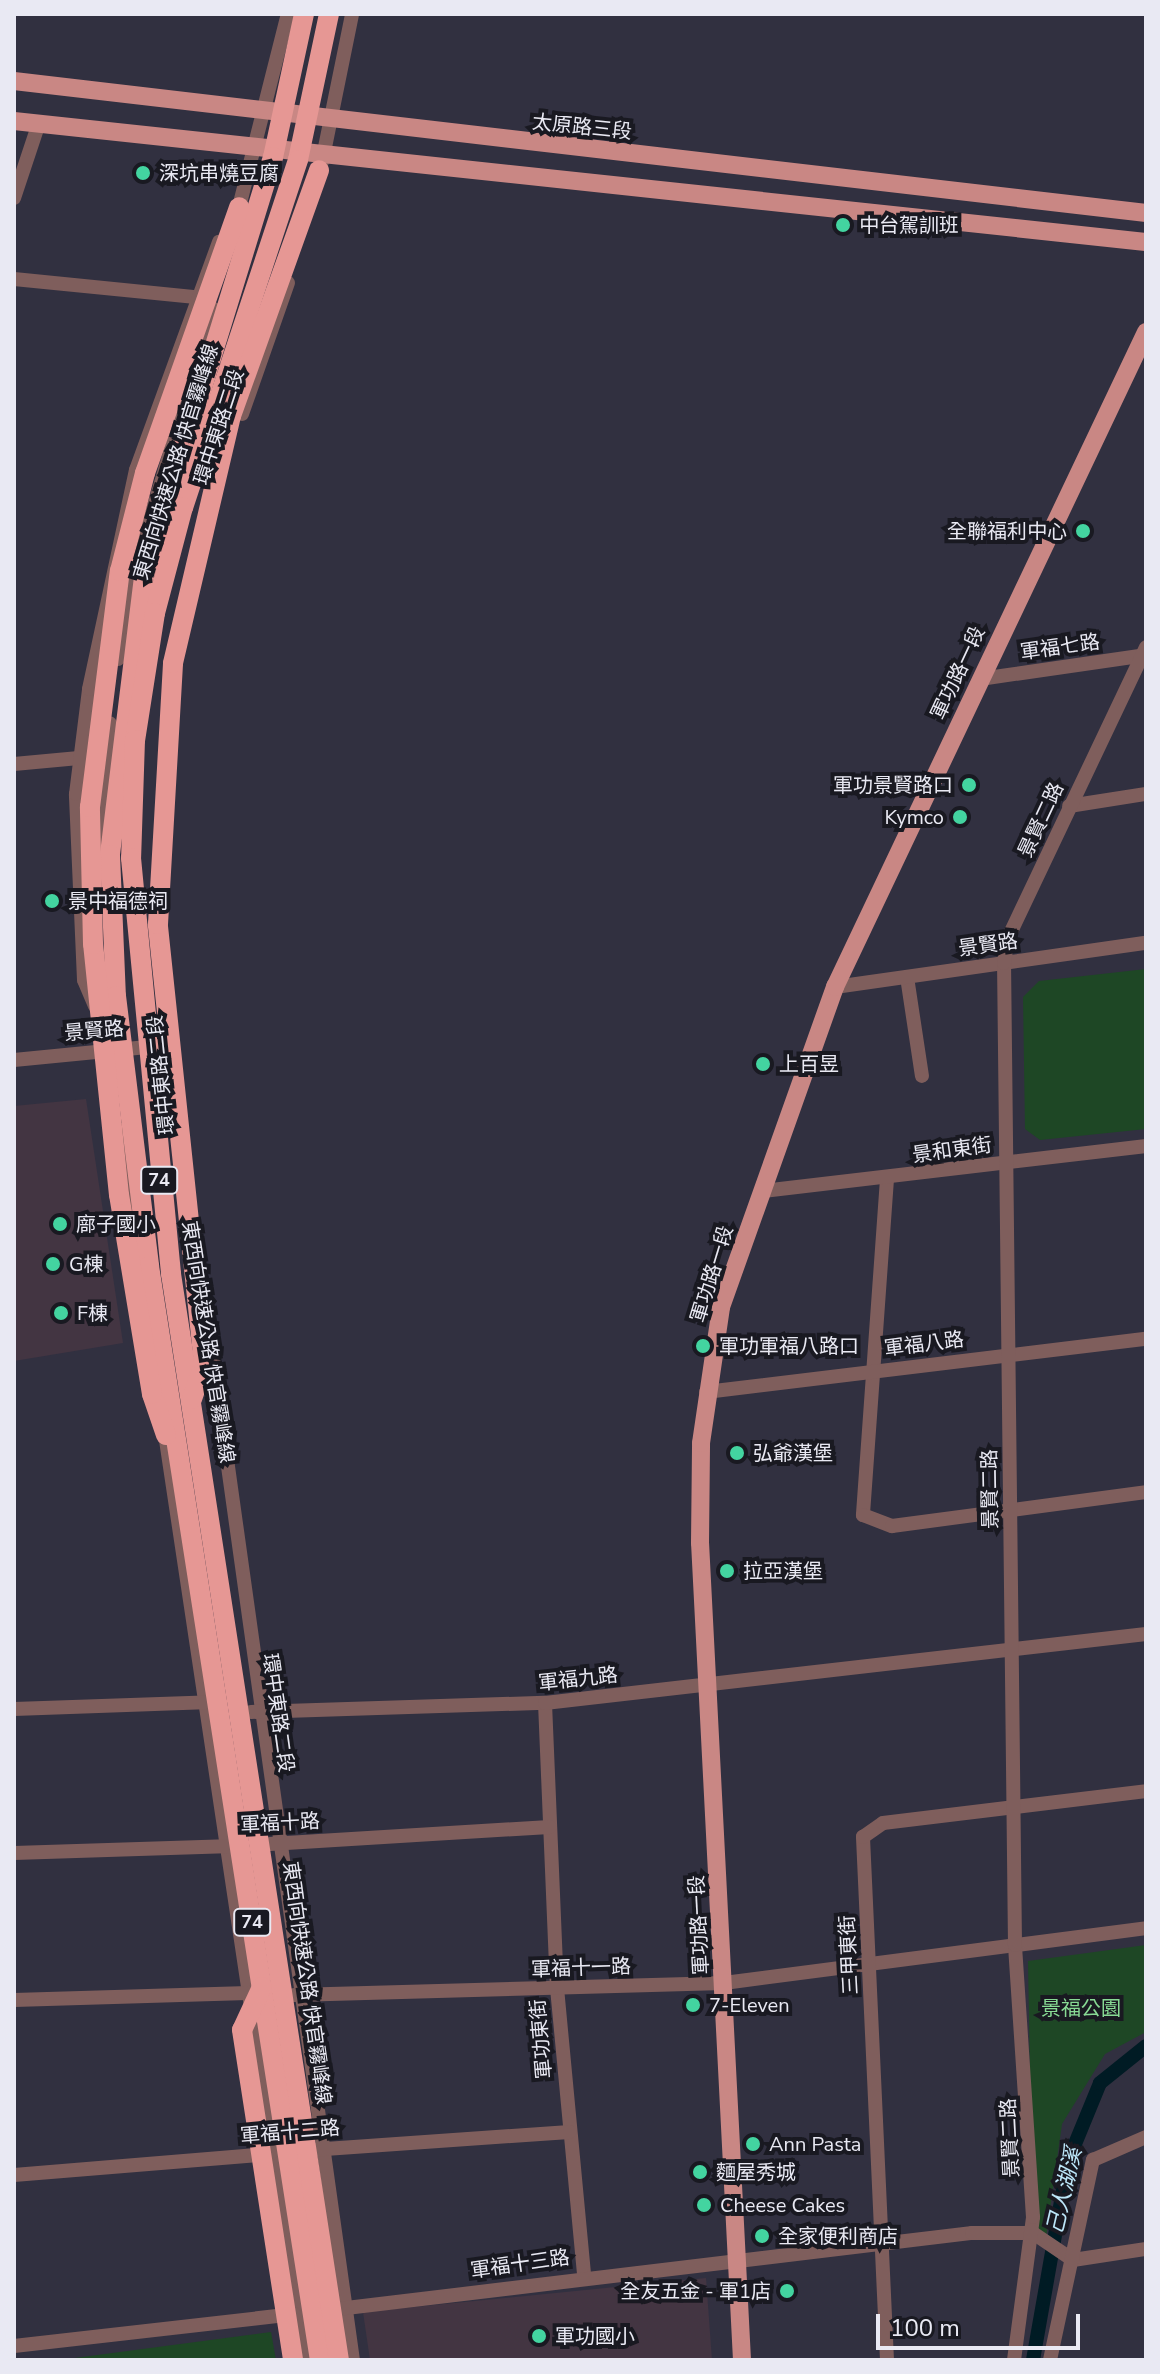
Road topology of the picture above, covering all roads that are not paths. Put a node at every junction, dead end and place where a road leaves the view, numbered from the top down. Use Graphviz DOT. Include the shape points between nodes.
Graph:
graph roads {
  1 [pos="288,14"];
  2 [pos="304,14"];
  3 [pos="329,14"];
  4 [pos="352,14"];
  5 [pos="14,81"];
  6 [pos="259,119"];
  7 [pos="14,121"];
  8 [pos="39,123"];
  9 [pos="330,127"];
  10 [pos="253,147"];
  11 [pos="322,163"];
  12 [pos="14,198"];
  13 [pos="239,207"];
  14 [pos="1146,213"];
  15 [pos="1146,242"];
  16 [pos="14,279"];
  17 [pos="193,297"];
  18 [pos="1146,332"];
  19 [pos="1145,653"];
  20 [pos="980,679"];
  21 [pos="79,758"];
  22 [pos="14,764"];
  23 [pos="1146,794"];
  24 [pos="1069,806"];
  25 [pos="1146,943"];
  26 [pos="1004,963"];
  27 [pos="907,977"];
  28 [pos="835,987"];
  29 [pos="179,1045"];
  30 [pos="111,1049"];
  31 [pos="14,1060"];
  32 [pos="922,1076"];
  33 [pos="1146,1146"];
  34 [pos="1009,1163"];
  35 [pos="887,1179"];
  36 [pos="763,1191"];
  37 [pos="1146,1339"];
  38 [pos="1008,1354"];
  39 [pos="876,1370"];
  40 [pos="706,1392"];
  41 [pos="191,1401"];
  42 [pos="183,1485"];
  43 [pos="1146,1492"];
  44 [pos="1010,1510"];
  45 [pos="1146,1634"];
  46 [pos="1011,1650"];
  47 [pos="708,1683"];
  48 [pos="205,1701"];
  49 [pos="545,1703"];
  50 [pos="14,1709"];
  51 [pos="258,1714"];
  52 [pos="1146,1791"];
  53 [pos="1012,1807"];
  54 [pos="549,1827"];
  55 [pos="277,1844"];
  56 [pos="227,1846"];
  57 [pos="14,1853"];
  58 [pos="1146,1928"];
  59 [pos="1015,1945"];
  60 [pos="869,1965"];
  61 [pos="724,1983"];
  62 [pos="557,1988"];
  63 [pos="256,1990"];
  64 [pos="301,1995"];
  65 [pos="14,2000"];
  66 [pos="569,2132"];
  67 [pos="1146,2137"];
  68 [pos="320,2149"];
  69 [pos="272,2154"];
  70 [pos="14,2175"];
  71 [pos="1034,2234"];
  72 [pos="881,2245"];
  73 [pos="1146,2249"];
  74 [pos="737,2257"];
  75 [pos="1072,2260"];
  76 [pos="584,2275"];
  77 [pos="346,2309"];
  78 [pos="297,2314"];
  79 [pos="14,2346"];
  80 [pos="293,2360"];
  81 [pos="304,2360"];
  82 [pos="320,2360"];
  83 [pos="339,2360"];
  84 [pos="353,2360"];
  85 [pos="742,2360"];
  86 [pos="887,2360"];
  87 [pos="1014,2360"];
  88 [pos="1050,2360"];
  1 -- 6 [label="street, 環中東路二段"];
  2 -- 42 [label="highway, 東西向快速公路 快官霧峰線 / 74" via="273,157 144,577 113,797 116,996"];
  3 -- 41 [label="highway, 東西向快速公路 快官霧峰線 / 74" via="298,160 183,507 135,740 138,981"];
  4 -- 9 [label="street, 環中東路二段"];
  5 -- 6 [label="main road, 太原路三段"];
  6 -- 9 [label="main road, 太原路三段"];
  6 -- 10 [label="street, 環中東路二段"];
  7 -- 8 [label="main road"];
  8 -- 10 [label="main road"];
  8 -- 12 [label="street"];
  9 -- 11 [label="street, 環中東路二段"];
  9 -- 14 [label="main road, 太原路三段"];
  10 -- 11 [label="main road"];
  10 -- 13 [label="street, 環中東路二段"];
  11 -- 15 [label="main road"];
  11 -- 29 [label="street, 環中東路二段" via="218,494 177,700 165,892"];
  11 -- 41 [label="highway" via="208,495 173,663 158,924 204,1364"];
  13 -- 17 [label="street, 環中東路二段"];
  13 -- 30 [label="street, 環中東路二段" via="134,573 112,690 101,879"];
  13 -- 42 [label="highway" via="145,473 120,571 90,807 93,944 119,1195 152,1394"];
  16 -- 17 [label="street"];
  17 -- 21 [label="street, 環中東路二段" via="110,567"];
  18 -- 20 [label="main road, 軍功路一段"];
  19 -- 20 [label="street, 軍福七路"];
  19 -- 24 [label="street, 景賢二路"];
  20 -- 28 [label="main road, 軍功路一段"];
  21 -- 22 [label="street"];
  21 -- 30 [label="street, 環中東路二段" via="84,980"];
  23 -- 24 [label="street"];
  24 -- 26 [label="street, 景賢二路" via="1008,938"];
  25 -- 26 [label="street, 景賢路"];
  26 -- 27 [label="street, 景賢路"];
  26 -- 34 [label="street, 景賢二路"];
  27 -- 28 [label="street, 景賢路"];
  27 -- 32 [label="street"];
  28 -- 36 [label="main road, 軍功路一段"];
  29 -- 30 [label="street, 景賢路"];
  29 -- 51 [label="street, 環中東路二段"];
  30 -- 31 [label="street, 景賢路"];
  30 -- 48 [label="street, 環中東路二段"];
  33 -- 34 [label="street, 景和東街"];
  34 -- 35 [label="street, 景和東街"];
  34 -- 38 [label="street, 景賢二路"];
  35 -- 36 [label="street, 景和東街"];
  35 -- 39 [label="street"];
  36 -- 40 [label="main road, 軍功路一段" via="721,1307"];
  37 -- 38 [label="street, 軍福八路"];
  38 -- 39 [label="street, 軍福八路"];
  38 -- 44 [label="street, 景賢二路"];
  39 -- 40 [label="street, 軍福八路"];
  39 -- 44 [label="street" via="863,1515 892,1526"];
  40 -- 47 [label="main road, 軍功路一段" via="699,1495"];
  41 -- 83 [label="highway, 東西向快速公路 快官霧峰線 / 74"];
  42 -- 63 [label="highway, 東西向快速公路 快官霧峰線 / 74"];
  43 -- 44 [label="street"];
  44 -- 46 [label="street, 景賢二路"];
  45 -- 46 [label="street, 軍福九路"];
  46 -- 47 [label="street, 軍福九路"];
  46 -- 53 [label="street, 景賢二路"];
  47 -- 49 [label="street, 軍福九路"];
  47 -- 61 [label="main road, 軍功路一段"];
  48 -- 50 [label="street, 軍福九路"];
  48 -- 51 [label="street, 軍福九路"];
  48 -- 56 [label="street, 環中東路二段"];
  49 -- 51 [label="street, 軍福九路"];
  49 -- 54 [label="street, 軍功東街"];
  51 -- 55 [label="street, 環中東路二段"];
  52 -- 53 [label="street, 三甲東街"];
  53 -- 59 [label="street, 景賢二路"];
  53 -- 60 [label="street, 三甲東街" via="883,1823 863,1837"];
  54 -- 55 [label="street, 軍福十路"];
  54 -- 62 [label="street, 軍功東街"];
  55 -- 56 [label="street, 軍福十路"];
  55 -- 64 [label="street, 環中東路二段"];
  56 -- 57 [label="street, 軍福十路"];
  56 -- 63 [label="street, 環中東路二段"];
  58 -- 59 [label="street, 軍福十一路"];
  59 -- 60 [label="street, 軍福十一路"];
  59 -- 71 [label="street, 景賢二路"];
  60 -- 61 [label="street, 軍福十一路"];
  60 -- 72 [label="street, 三甲東街"];
  61 -- 62 [label="street, 軍福十一路"];
  61 -- 74 [label="main road, 軍功路一段"];
  62 -- 64 [label="street, 軍福十一路"];
  62 -- 66 [label="street, 軍功東街"];
  63 -- 64 [label="street, 軍福十一路"];
  63 -- 65 [label="street, 軍福十一路"];
  63 -- 69 [label="street, 環中東路二段"];
  63 -- 80 [label="highway" via="242,2030"];
  63 -- 82 [label="highway, 東西向快速公路 快官霧峰線 / 74"];
  64 -- 68 [label="street, 環中東路二段"];
  66 -- 68 [label="street, 軍福十二路"];
  66 -- 76 [label="street, 軍功東街"];
  67 -- 75 [label="street" via="1093,2160"];
  68 -- 69 [label="street, 軍福十二路"];
  68 -- 77 [label="street, 環中東路二段"];
  69 -- 70 [label="street, 軍福十二路"];
  69 -- 78 [label="street, 環中東路二段"];
  71 -- 72 [label="street, 軍福十三路"];
  71 -- 75 [label="street"];
  71 -- 87 [label="street, 景賢二路"];
  72 -- 74 [label="street, 軍福十三路"];
  72 -- 86 [label="street, 三甲東街"];
  73 -- 75 [label="street"];
  74 -- 76 [label="street, 軍福十三路"];
  74 -- 85 [label="main road, 軍功路一段"];
  75 -- 88 [label="street"];
  76 -- 77 [label="street, 軍福十三路"];
  77 -- 78 [label="street, 軍福十三路"];
  77 -- 84 [label="street, 環中東路二段"];
  78 -- 79 [label="street, 軍福十三路"];
  78 -- 81 [label="street, 環中東路二段"];
}
